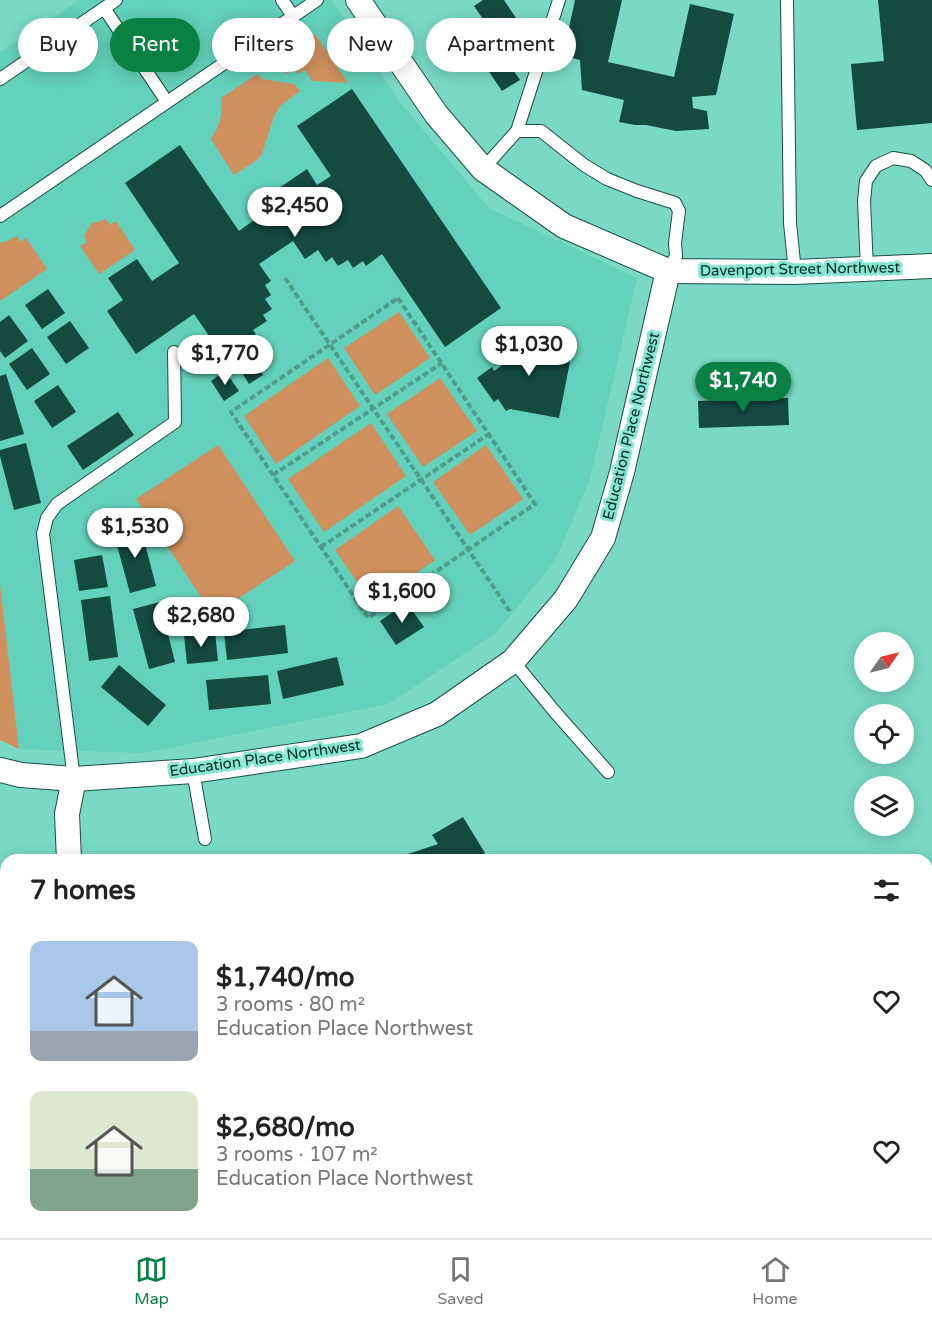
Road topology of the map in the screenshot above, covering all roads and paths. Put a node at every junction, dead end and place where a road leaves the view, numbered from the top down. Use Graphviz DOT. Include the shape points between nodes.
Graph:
graph roads {
  1 [pos="116,0"];
  2 [pos="282,0"];
  3 [pos="317,0"];
  4 [pos="559,0"];
  5 [pos="787,0"];
  6 [pos="370,4"];
  7 [pos="104,8"];
  8 [pos="293,16"];
  9 [pos="0,79"];
  10 [pos="167,102"];
  11 [pos="517,131"];
  12 [pos="483,168"];
  13 [pos="932,180"];
  14 [pos="0,216"];
  15 [pos="932,266"];
  16 [pos="867,269"];
  17 [pos="668,271"];
  18 [pos="795,272"];
  19 [pos="285,278"];
  20 [pos="330,345"];
  21 [pos="174,352"];
  22 [pos="442,363"];
  23 [pos="373,409"];
  24 [pos="489,434"];
  25 [pos="273,474"];
  26 [pos="421,480"];
  27 [pos="321,547"];
  28 [pos="468,550"];
  29 [pos="511,613"];
  30 [pos="513,661"];
  31 [pos="0,770"];
  32 [pos="193,771"];
  33 [pos="608,771"];
  34 [pos="74,779"];
  35 [pos="204,839"];
  36 [pos="69,854"];
  1 -- 7 [label="lane"];
  2 -- 8 [label="lane"];
  3 -- 8 [label="lane"];
  4 -- 11 [label="lane"];
  5 -- 18 [label="lane" via="790,223"];
  6 -- 12 [label="street" via="436,114"];
  7 -- 9 [label="lane"];
  7 -- 10 [label="lane"];
  8 -- 10 [label="lane"];
  10 -- 14 [label="lane"];
  11 -- 12 [label="lane"];
  11 -- 17 [label="lane" via="541,132 607,179 675,203 680,211 676,256"];
  12 -- 17 [label="street" via="564,226"];
  13 -- 16 [label="lane" via="926,170 911,161 893,158 876,165 865,191"];
  15 -- 16 [label="street, Davenport Street Northwest"];
  16 -- 18 [label="street, Davenport Street Northwest"];
  17 -- 18 [label="street, Davenport Street Northwest"];
  17 -- 30 [label="street, Education Place Northwest" via="603,538 566,599"];
  19 -- 20 [label="path"];
  20 -- 22 [label="path" via="398,298"];
  20 -- 23 [label="path"];
  20 -- 25 [label="path" via="231,412"];
  21 -- 34 [label="lane" via="175,422 57,504 46,518 43,534"];
  22 -- 23 [label="path"];
  22 -- 24 [label="path"];
  23 -- 25 [label="path"];
  23 -- 26 [label="path"];
  24 -- 26 [label="path"];
  24 -- 28 [label="path" via="535,504"];
  25 -- 27 [label="path"];
  26 -- 27 [label="path"];
  26 -- 28 [label="path"];
  27 -- 28 [label="path" via="368,618"];
  28 -- 29 [label="path"];
  30 -- 32 [label="street, Education Place Northwest" via="438,714 361,746"];
  30 -- 33 [label="lane"];
  31 -- 34 [label="street, Education Place Northwest"];
  32 -- 34 [label="street, Education Place Northwest"];
  32 -- 35 [label="lane"];
  34 -- 36 [label="street" via="67,814"];
}
